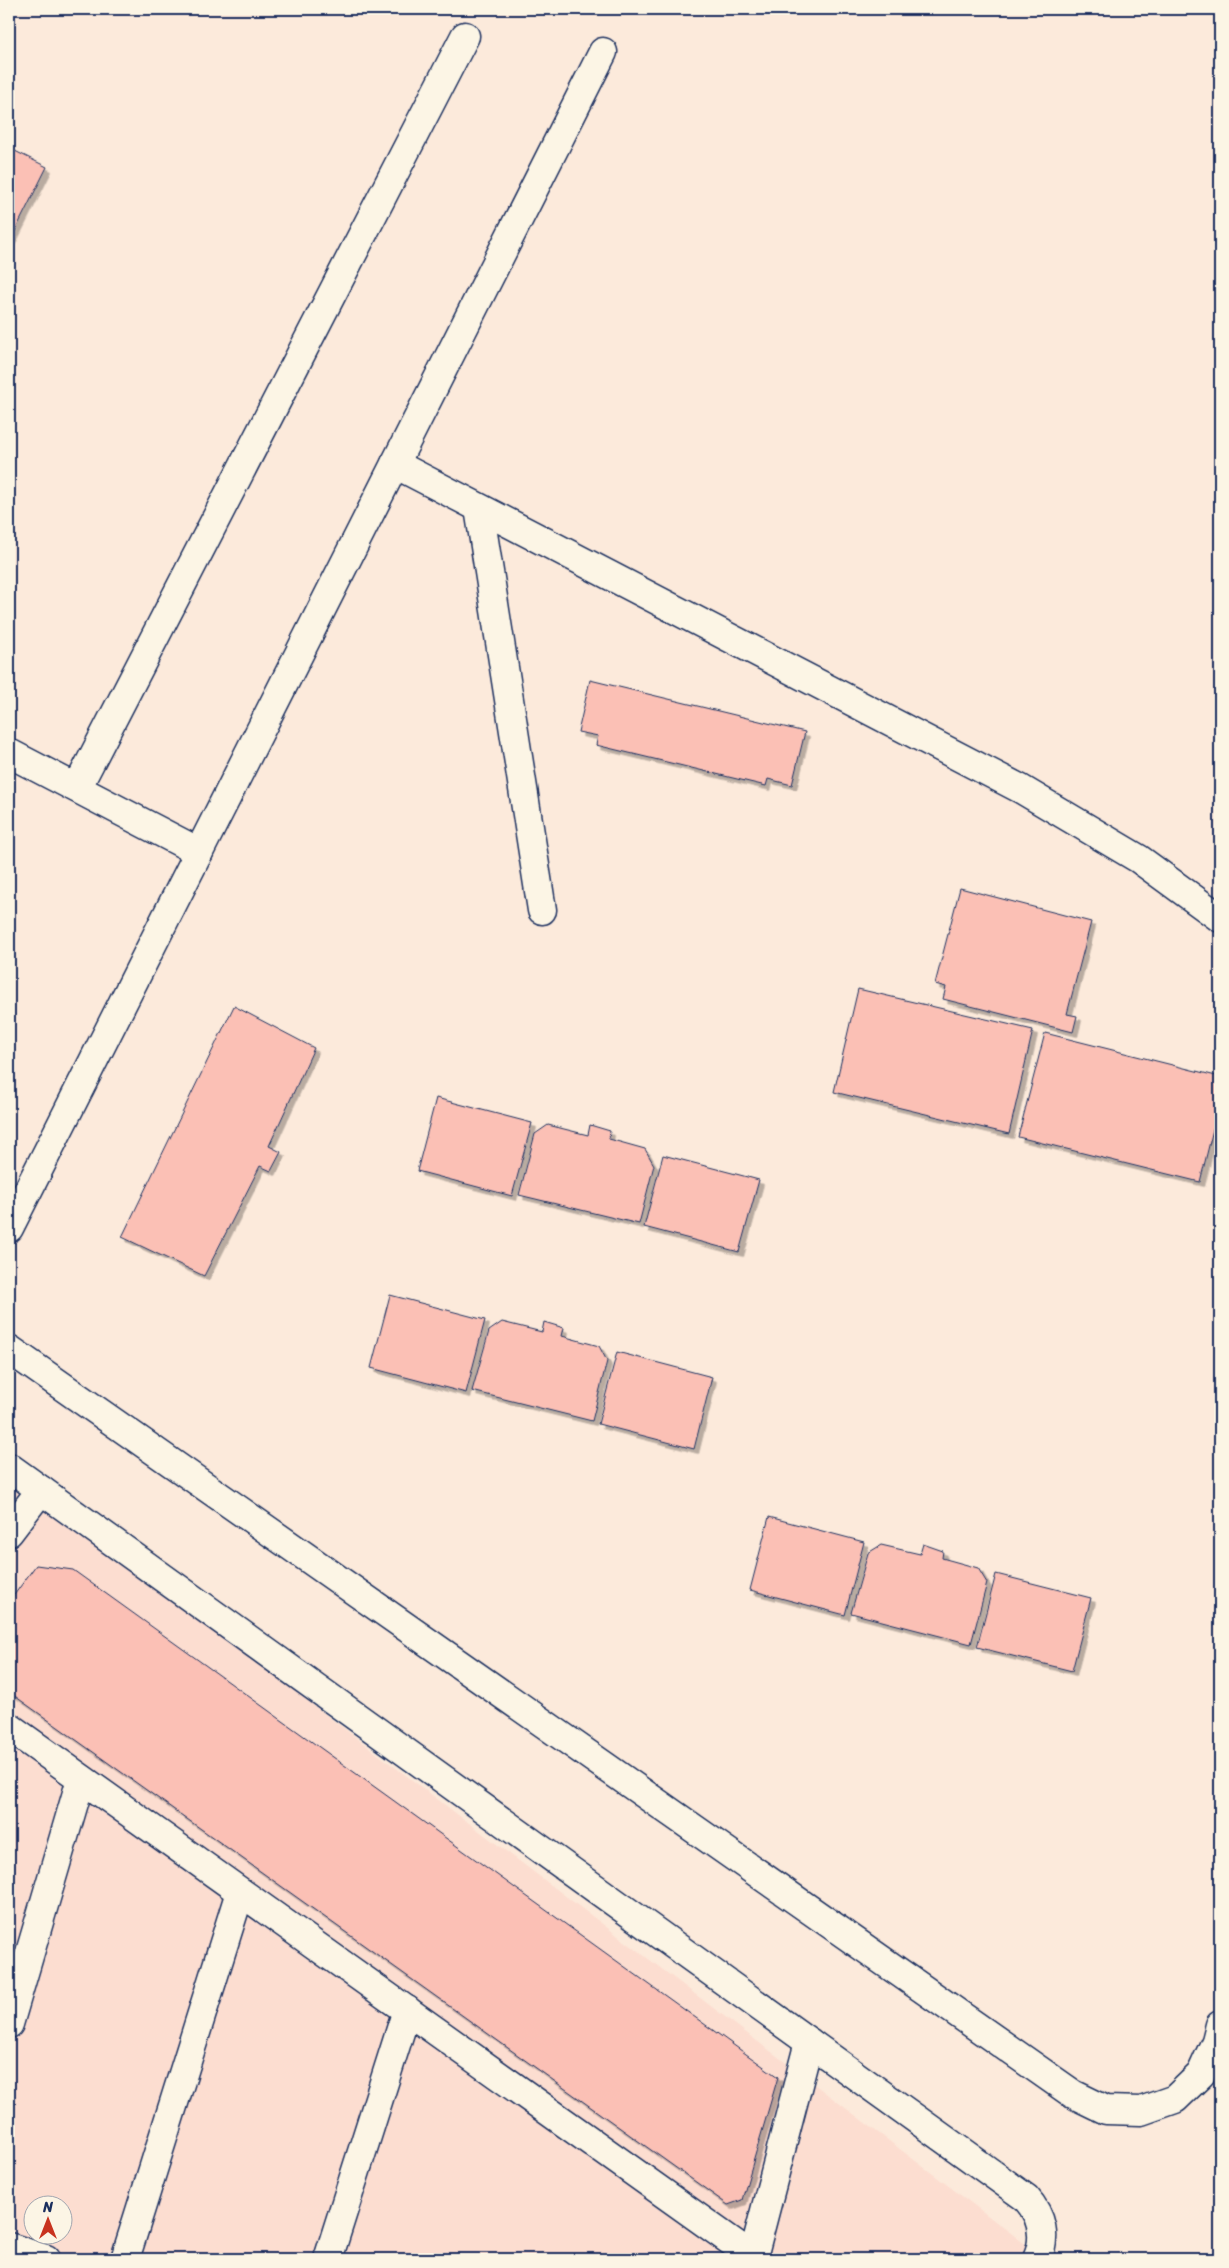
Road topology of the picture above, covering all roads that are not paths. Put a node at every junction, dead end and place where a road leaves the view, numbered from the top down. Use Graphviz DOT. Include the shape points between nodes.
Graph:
graph roads {
  1 [pos="465,36"];
  2 [pos="603,52"];
  3 [pos="395,464"];
  4 [pos="479,508"];
  5 [pos="9,753"];
  6 [pos="77,788"];
  7 [pos="199,852"];
  8 [pos="542,910"];
  9 [pos="1220,918"];
  10 [pos="9,1228"];
  11 [pos="9,1349"];
  12 [pos="9,1467"];
  13 [pos="41,1490"];
  14 [pos="9,1532"];
  15 [pos="9,1727"];
  16 [pos="81,1779"];
  17 [pos="240,1892"];
  18 [pos="407,2010"];
  19 [pos="9,2024"];
  20 [pos="1220,2025"];
  21 [pos="809,2042"];
  22 [pos="9,2247"];
  23 [pos="754,2258"];
  24 [pos="46,2259"];
  25 [pos="125,2259"];
  26 [pos="328,2259"];
  27 [pos="1037,2259"];
  1 -- 6 [label="lane"];
  2 -- 3 [label="lane"];
  3 -- 4 [label="lane"];
  3 -- 7 [label="lane"];
  4 -- 8 [label="lane"];
  4 -- 9 [label="lane" via="1021,789 1139,860"];
  5 -- 6 [label="lane"];
  6 -- 7 [label="lane"];
  7 -- 10 [label="lane"];
  11 -- 20 [label="lane" via="1073,2094 1106,2110 1141,2111 1175,2099 1201,2074"];
  12 -- 13 [label="lane"];
  13 -- 14 [label="lane"];
  13 -- 21 [label="lane"];
  15 -- 16 [label="lane"];
  16 -- 17 [label="lane"];
  16 -- 19 [label="lane"];
  17 -- 18 [label="lane"];
  17 -- 25 [label="lane"];
  18 -- 23 [label="lane"];
  18 -- 26 [label="lane"];
  21 -- 23 [label="lane"];
  21 -- 27 [label="lane" via="1026,2198 1037,2214 1042,2232"];
  22 -- 24 [label="lane"];
}
